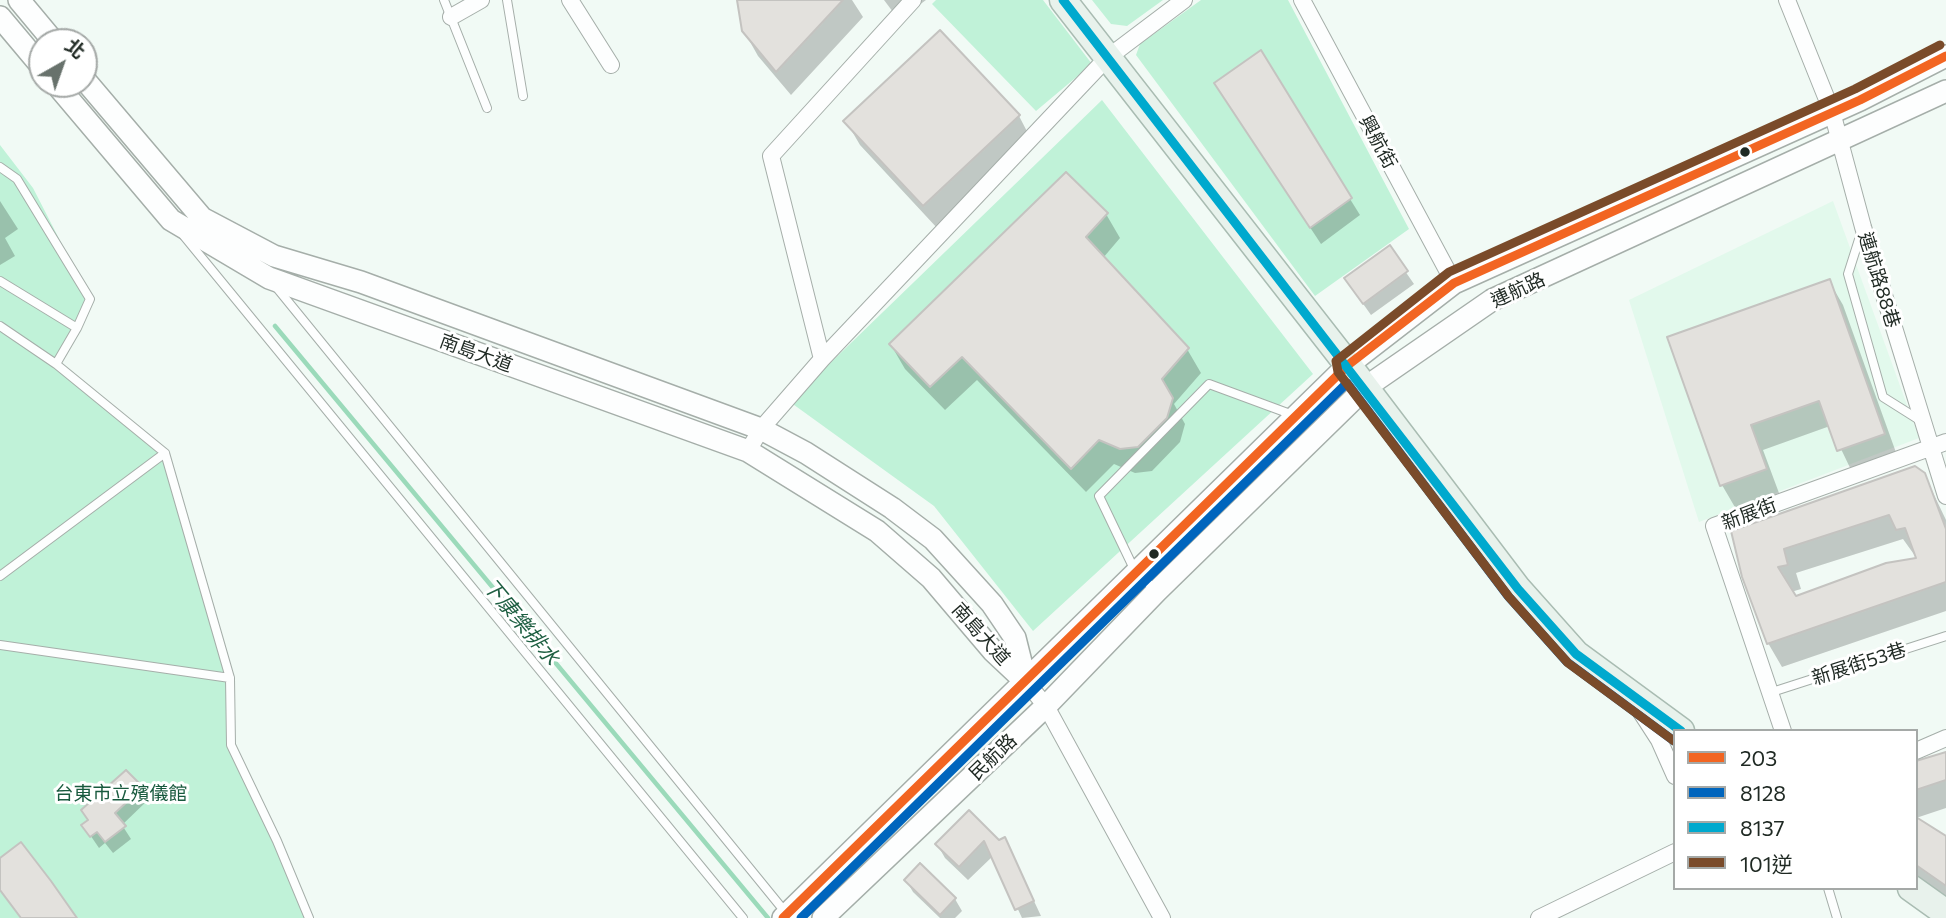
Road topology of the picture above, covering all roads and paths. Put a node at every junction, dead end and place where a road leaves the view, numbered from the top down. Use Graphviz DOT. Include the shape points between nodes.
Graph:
graph roads {
  1 [pos="19,0"];
  2 [pos="444,0"];
  3 [pos="481,0"];
  4 [pos="507,0"];
  5 [pos="570,0"];
  6 [pos="913,0"];
  7 [pos="1063,0"];
  8 [pos="1184,0"];
  9 [pos="1301,0"];
  10 [pos="1787,0"];
  11 [pos="0,17"];
  12 [pos="450,17"];
  13 [pos="42,28"];
  14 [pos="28,50"];
  15 [pos="1946,55"];
  16 [pos="1106,59"];
  17 [pos="611,65"];
  18 [pos="1946,91"];
  19 [pos="98,95"];
  20 [pos="523,96"];
  21 [pos="68,98"];
  22 [pos="487,108"];
  23 [pos="1832,112"];
  24 [pos="1838,142"];
  25 [pos="0,167"];
  26 [pos="1622,208"];
  27 [pos="171,220"];
  28 [pos="1863,227"];
  29 [pos="1633,236"];
  30 [pos="269,278"];
  31 [pos="0,281"];
  32 [pos="1454,283"];
  33 [pos="0,326"];
  34 [pos="77,328"];
  35 [pos="822,359"];
  36 [pos="55,364"];
  37 [pos="1348,365"];
  38 [pos="1366,387"];
  39 [pos="1296,416"];
  40 [pos="1923,422"];
  41 [pos="761,429"];
  42 [pos="1946,442"];
  43 [pos="1929,447"];
  44 [pos="748,451"];
  45 [pos="165,453"];
  46 [pos="1946,496"];
  47 [pos="1135,571"];
  48 [pos="0,576"];
  49 [pos="1157,591"];
  50 [pos="1946,636"];
  51 [pos="0,645"];
  52 [pos="230,678"];
  53 [pos="1026,682"];
  54 [pos="1772,692"];
  55 [pos="1630,695"];
  56 [pos="1046,706"];
  57 [pos="1678,729"];
  58 [pos="1782,729"];
  59 [pos="1946,738"];
  60 [pos="1918,750"];
  61 [pos="1673,772"];
  62 [pos="1673,853"];
  63 [pos="1829,890"];
  64 [pos="1914,890"];
  65 [pos="1946,913"];
  66 [pos="785,916"];
  67 [pos="309,918"];
  68 [pos="743,918"];
  69 [pos="823,918"];
  70 [pos="1162,918"];
  71 [pos="1539,918"];
  72 [pos="1837,918"];
  1 -- 13 [label="street"];
  2 -- 12 [label="lane"];
  3 -- 12 [label="street"];
  4 -- 20 [label="lane"];
  5 -- 17 [label="street"];
  6 -- 35 [label="street" via="771,156"];
  7 -- 16 [label="main road"];
  8 -- 16 [label="street"];
  9 -- 32 [label="street, 興航街"];
  10 -- 23 [label="street, 連航路88巷"];
  11 -- 14 [label="street"];
  12 -- 22 [label="lane"];
  15 -- 23 [label="street, 連航路"];
  16 -- 35 [label="street"];
  16 -- 37 [label="main road"];
  18 -- 24 [label="street, 連航路"];
  19 -- 41 [label="street, 南島大道" via="202,218 274,256 361,282"];
  21 -- 27 [label="street, 南島大道"];
  23 -- 24 [label="street, 連航路88巷"];
  23 -- 26 [label="street, 連航路"];
  24 -- 28 [label="street, 連航路88巷"];
  24 -- 29 [label="street, 連航路"];
  25 -- 34 [label="lane" via="17,179 90,299"];
  26 -- 29 [label="street"];
  26 -- 32 [label="street, 連航路"];
  27 -- 30 [label="street, 南島大道"];
  27 -- 68 [label="lane"];
  28 -- 40 [label="street, 連航路88巷"];
  28 -- 40 [label="lane" via="1848,274 1883,397"];
  29 -- 38 [label="street, 連航路" via="1492,300"];
  30 -- 44 [label="street, 南島大道"];
  30 -- 66 [label="lane"];
  31 -- 34 [label="lane"];
  32 -- 37 [label="street, 連航路"];
  33 -- 36 [label="lane"];
  34 -- 36 [label="lane"];
  35 -- 41 [label="street"];
  36 -- 45 [label="lane"];
  37 -- 38 [label="main road"];
  37 -- 39 [label="street, 連航路"];
  38 -- 49 [label="street, 連航路"];
  38 -- 55 [label="main road" via="1518,589 1576,654"];
  39 -- 47 [label="street, 連航路"];
  39 -- 47 [label="lane" via="1209,384 1099,496"];
  40 -- 43 [label="street, 連航路88巷"];
  41 -- 44 [label="street"];
  41 -- 53 [label="street, 南島大道" via="849,480 933,539 992,604 1015,638"];
  42 -- 43 [label="street, 新展街"];
  43 -- 46 [label="street, 連航路88巷"];
  43 -- 54 [label="street, 新展街" via="1713,526"];
  44 -- 53 [label="street, 南島大道" via="877,531 930,579"];
  45 -- 48 [label="lane"];
  45 -- 52 [label="lane"];
  47 -- 49 [label="lane"];
  47 -- 53 [label="street, 民航路"];
  49 -- 56 [label="street, 民航路"];
  50 -- 54 [label="lane, 新展街53巷"];
  51 -- 52 [label="lane"];
  52 -- 67 [label="lane" via="231,746"];
  53 -- 56 [label="street"];
  53 -- 66 [label="street, 民航路"];
  54 -- 58 [label="street, 新展街"];
  55 -- 57 [label="main road"];
  55 -- 61 [label="street"];
  56 -- 69 [label="street, 民航路"];
  56 -- 70 [label="street"];
  59 -- 60 [label="street"];
  62 -- 71 [label="street"];
  63 -- 72 [label="lane"];
  64 -- 65 [label="main road"];
}
